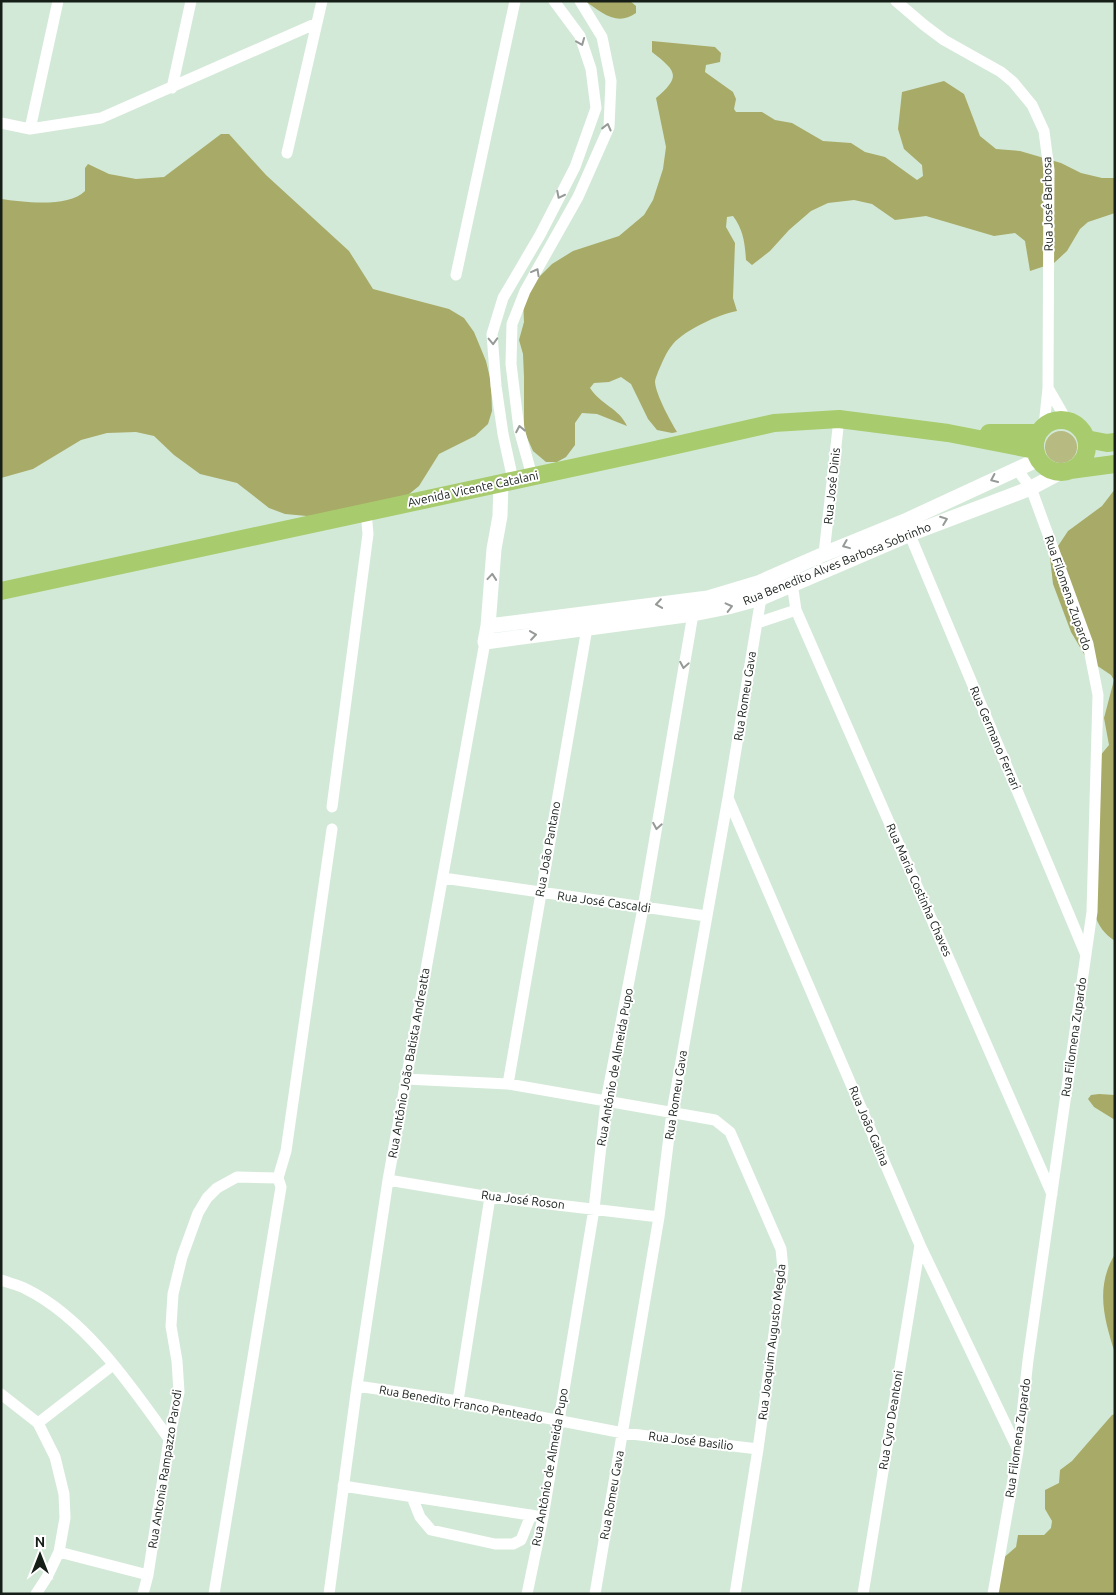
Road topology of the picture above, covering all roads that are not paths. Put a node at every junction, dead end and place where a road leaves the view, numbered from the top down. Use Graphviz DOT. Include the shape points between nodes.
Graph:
graph roads {
  1 [pos="58,1"];
  2 [pos="191,1"];
  3 [pos="322,1"];
  4 [pos="515,1"];
  5 [pos="554,1"];
  6 [pos="580,1"];
  7 [pos="896,1"];
  8 [pos="317,23"];
  9 [pos="172,88"];
  10 [pos="594,88"];
  11 [pos="611,88"];
  12 [pos="1,123"];
  13 [pos="30,129"];
  14 [pos="287,153"];
  15 [pos="456,275"];
  16 [pos="1048,388"];
  17 [pos="839,418"];
  18 [pos="1067,421"];
  19 [pos="1086,439"];
  20 [pos="1039,442"];
  21 [pos="1115,442"];
  22 [pos="1115,464"];
  23 [pos="1016,468"];
  24 [pos="1065,471"];
  25 [pos="532,476"];
  26 [pos="507,481"];
  27 [pos="1031,488"];
  28 [pos="366,512"];
  29 [pos="907,527"];
  30 [pos="824,554"];
  31 [pos="792,583"];
  32 [pos="759,590"];
  33 [pos="1,591"];
  34 [pos="692,607"];
  35 [pos="796,610"];
  36 [pos="587,621"];
  37 [pos="757,623"];
  38 [pos="488,626"];
  39 [pos="485,642"];
  40 [pos="728,798"];
  41 [pos="332,807"];
  42 [pos="332,829"];
  43 [pos="443,878"];
  44 [pos="540,893"];
  45 [pos="643,908"];
  46 [pos="706,916"];
  47 [pos="1086,956"];
  48 [pos="406,1079"];
  49 [pos="508,1084"];
  50 [pos="606,1102"];
  51 [pos="672,1112"];
  52 [pos="388,1180"];
  53 [pos="280,1183"];
  54 [pos="1052,1194"];
  55 [pos="490,1197"];
  56 [pos="594,1209"];
  57 [pos="659,1217"];
  58 [pos="920,1246"];
  59 [pos="1,1280"];
  60 [pos="114,1365"];
  61 [pos="357,1386"];
  62 [pos="1,1394"];
  63 [pos="458,1401"];
  64 [pos="558,1421"];
  65 [pos="38,1423"];
  66 [pos="623,1433"];
  67 [pos="169,1439"];
  68 [pos="758,1450"];
  69 [pos="1018,1451"];
  70 [pos="344,1486"];
  71 [pos="412,1497"];
  72 [pos="531,1515"];
  73 [pos="543,1517"];
  74 [pos="59,1552"];
  75 [pos="148,1574"];
  76 [pos="36,1594"];
  77 [pos="143,1594"];
  78 [pos="214,1594"];
  79 [pos="329,1594"];
  80 [pos="526,1594"];
  81 [pos="595,1594"];
  82 [pos="735,1594"];
  83 [pos="863,1594"];
  84 [pos="993,1594"];
  1 -- 13 [label="street"];
  2 -- 9 [label="street"];
  3 -- 8 [label="street"];
  4 -- 15 [label="street"];
  5 -- 10 [label="street, one-way" via="580,36 592,69"];
  6 -- 11 [label="street" via="602,37"];
  7 -- 16 [label="street, Rua José Barbosa" via="944,40 1001,72 1028,98 1039,118 1047,146 1049,170"];
  8 -- 9 [label="street"];
  8 -- 14 [label="street"];
  9 -- 13 [label="street" via="101,118"];
  10 -- 11 [label="street"];
  10 -- 26 [label="street, one-way" via="596,108 575,167 503,298 492,334"];
  25 -- 11 [label="street, one-way" via="518,420 511,364 512,324 525,291 578,197 609,127"];
  12 -- 13 [label="street"];
  16 -- 18 [label="street"];
  16 -- 20 [label="street, Rua José Barbosa"];
  17 -- 20 [label="main road, Avenida Vicente Catalani"];
  17 -- 25 [label="main road, Avenida Vicente Catalani" via="774,423"];
  17 -- 30 [label="street, Rua José Dinis"];
  18 -- 19 [label="main road" via="1080,429"];
  18 -- 20 [label="main road" via="1051,422"];
  19 -- 21 [label="main road"];
  19 -- 24 [label="main road" via="1083,460"];
  20 -- 23 [label="street, Rua Benedito Alves Barbosa Sobrinho"];
  20 -- 24 [label="main road" via="1044,466"];
  22 -- 24 [label="main road, Rua Benedito Alves Barbosa Sobrinho"];
  23 -- 27 [label="street, Rua Filomena Zupardo"];
  23 -- 29 [label="street, Rua Benedito Alves Barbosa Sobrinho, one-way"];
  24 -- 27 [label="street, Rua Benedito Alves Barbosa Sobrinho"];
  25 -- 26 [label="main road, Avenida Vicente Catalani"];
  26 -- 28 [label="main road, Avenida Vicente Catalani"];
  38 -- 26 [label="street, one-way" via="494,549"];
  29 -- 27 [label="street, Rua Benedito Alves Barbosa Sobrinho, one-way"];
  27 -- 47 [label="street, Rua Filomena Zupardo" via="1088,644 1098,695 1092,912"];
  28 -- 33 [label="main road, Avenida Vicente Catalani"];
  28 -- 41 [label="street" via="368,534"];
  29 -- 30 [label="street, Rua Benedito Alves Barbosa Sobrinho, one-way"];
  29 -- 31 [label="street, Rua Benedito Alves Barbosa Sobrinho"];
  29 -- 47 [label="street, Rua Germano Ferrari"];
  30 -- 32 [label="street, Rua Benedito Alves Barbosa Sobrinho"];
  31 -- 32 [label="street, Rua Benedito Alves Barbosa Sobrinho"];
  31 -- 35 [label="street, Rua Maria Costinha Chaves"];
  32 -- 34 [label="street, Rua Benedito Alves Barbosa Sobrinho" via="728,608"];
  32 -- 37 [label="street, Rua Romeu Gava"];
  34 -- 36 [label="street, Rua Benedito Alves Barbosa Sobrinho"];
  34 -- 45 [label="street, Rua Antônio de Almeida Pupo, one-way"];
  35 -- 37 [label="street"];
  35 -- 54 [label="street, Rua Maria Costinha Chaves"];
  36 -- 38 [label="street, Rua Benedito Alves Barbosa Sobrinho"];
  39 -- 36 [label="street, Rua Benedito Alves Barbosa Sobrinho, one-way"];
  36 -- 44 [label="street, Rua João Pantano"];
  37 -- 40 [label="street, Rua Romeu Gava"];
  38 -- 39 [label="street"];
  39 -- 43 [label="street, Rua Antônio João Batista Andreatta"];
  40 -- 46 [label="street, Rua Romeu Gava"];
  40 -- 58 [label="street, Rua João Galina"];
  42 -- 53 [label="street"];
  43 -- 44 [label="street, Rua José Cascaldi"];
  43 -- 48 [label="street, Rua Antônio João Batista Andreatta"];
  44 -- 45 [label="street, Rua José Cascaldi"];
  44 -- 49 [label="street, Rua João Pantano"];
  45 -- 46 [label="street, Rua José Cascaldi"];
  45 -- 50 [label="street, Rua Antônio de Almeida Pupo"];
  46 -- 51 [label="street, Rua Romeu Gava"];
  47 -- 54 [label="street, Rua Filomena Zupardo"];
  48 -- 49 [label="street, Rua Joaquim Augusto Megda"];
  48 -- 52 [label="street, Rua Antônio João Batista Andreatta"];
  49 -- 50 [label="street, Rua Joaquim Augusto Megda"];
  50 -- 51 [label="street, Rua Joaquim Augusto Megda"];
  50 -- 56 [label="street, Rua Antônio de Almeida Pupo"];
  51 -- 57 [label="street, Rua Romeu Gava"];
  51 -- 68 [label="street, Rua Joaquim Augusto Megda" via="715,1120 730,1132 781,1249 783,1268"];
  52 -- 55 [label="street, Rua José Roson"];
  52 -- 61 [label="street, Rua Antônio João Batista Andreatta"];
  53 -- 67 [label="street, Rua Antonia Rampazzo Parodi" via="237,1177 216,1188 198,1213 173,1294 171,1326 179,1392"];
  53 -- 78 [label="street"];
  54 -- 69 [label="street, Rua Filomena Zupardo"];
  55 -- 56 [label="street, Rua José Roson"];
  55 -- 63 [label="street"];
  56 -- 57 [label="street, Rua José Roson"];
  56 -- 64 [label="street, Rua Antônio de Almeida Pupo"];
  57 -- 66 [label="street, Rua Romeu Gava"];
  58 -- 69 [label="street, Rua João Galina"];
  58 -- 83 [label="street, Rua Cyro Deantoni"];
  59 -- 60 [label="street" via="26,1289 67,1316"];
  60 -- 65 [label="street"];
  60 -- 67 [label="street"];
  61 -- 63 [label="street, Rua Benedito Franco Penteado"];
  61 -- 70 [label="street, Rua Antônio João Batista Andreatta"];
  62 -- 65 [label="street"];
  63 -- 64 [label="street, Rua Benedito Franco Penteado"];
  64 -- 66 [label="street, Rua Benedito Franco Penteado"];
  64 -- 73 [label="street, Rua Antônio de Almeida Pupo"];
  65 -- 74 [label="street" via="55,1456 64,1494 65,1518"];
  66 -- 68 [label="street, Rua José Basilio"];
  66 -- 81 [label="street, Rua Romeu Gava"];
  67 -- 75 [label="street, Rua Antonia Rampazzo Parodi"];
  68 -- 82 [label="street, Rua Joaquim Augusto Megda"];
  69 -- 84 [label="street, Rua Filomena Zupardo"];
  70 -- 71 [label="street"];
  70 -- 79 [label="street, Rua Antônio João Batista Andreatta"];
  71 -- 72 [label="street"];
  71 -- 72 [label="street" via="420,1517 430,1530 495,1544 513,1544 521,1540"];
  72 -- 73 [label="street"];
  73 -- 80 [label="street, Rua Antônio de Almeida Pupo"];
  74 -- 75 [label="street"];
  74 -- 76 [label="street"];
  75 -- 77 [label="street, Rua Antonia Rampazzo Parodi"];
}
